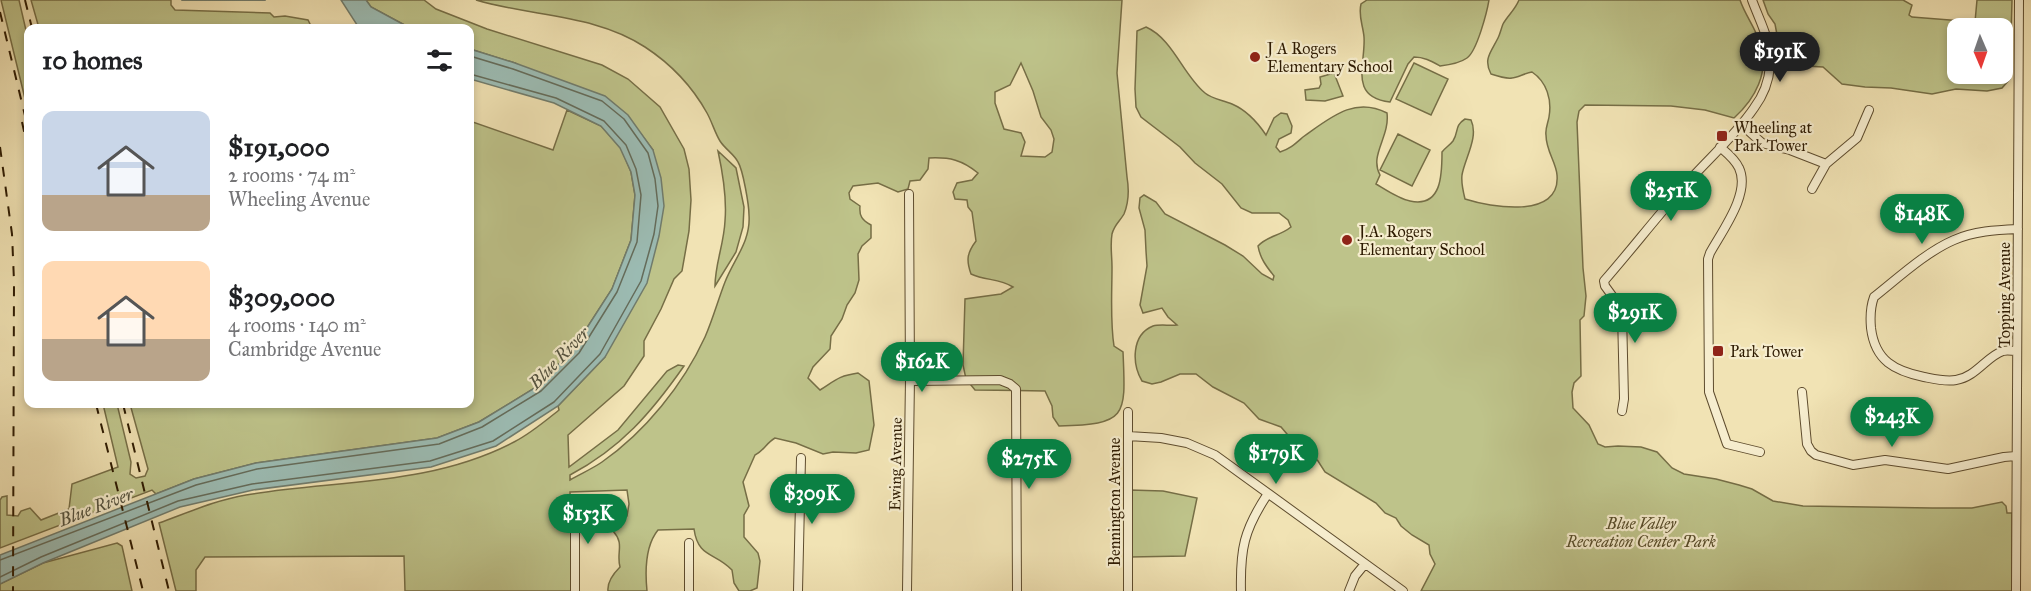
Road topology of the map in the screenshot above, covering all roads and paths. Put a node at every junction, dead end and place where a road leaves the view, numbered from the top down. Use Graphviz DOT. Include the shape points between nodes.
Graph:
graph roads {
  1 [pos="1752,0"];
  2 [pos="2019,0"];
  3 [pos="1869,110"];
  4 [pos="1742,124"];
  5 [pos="1720,147"];
  6 [pos="1826,164"];
  7 [pos="1812,189"];
  8 [pos="909,194"];
  9 [pos="2018,229"];
  10 [pos="2017,351"];
  11 [pos="910,381"];
  12 [pos="1802,392"];
  13 [pos="1622,411"];
  14 [pos="1128,412"];
  15 [pos="1128,436"];
  16 [pos="1760,452"];
  17 [pos="2016,456"];
  18 [pos="801,458"];
  19 [pos="1267,495"];
  20 [pos="575,500"];
  21 [pos="689,543"];
  22 [pos="1364,564"];
  23 [pos="575,591"];
  24 [pos="689,591"];
  25 [pos="798,591"];
  26 [pos="907,591"];
  27 [pos="1017,591"];
  28 [pos="1128,591"];
  29 [pos="1240,591"];
  30 [pos="1348,591"];
  31 [pos="1402,591"];
  32 [pos="2016,591"];
  1 -- 4 [label="street" via="1769,47 1770,65 1763,92"];
  2 -- 9 [label="street, Topping Avenue"];
  3 -- 6 [label="street" via="1857,138"];
  4 -- 5 [label="street"];
  4 -- 6 [label="street" via="1761,143"];
  5 -- 13 [label="street" via="1604,281 1622,313"];
  5 -- 16 [label="street" via="1738,165 1743,185 1708,259 1709,392 1727,444"];
  6 -- 7 [label="street"];
  8 -- 11 [label="street, Ewing Avenue"];
  9 -- 10 [label="street, Topping Avenue"];
  9 -- 10 [label="street" via="1974,233 1936,249 1874,297 1870,306 1876,348 1887,362 1906,373 1957,380 2001,351"];
  10 -- 17 [label="street, Topping Avenue"];
  11 -- 26 [label="street, Ewing Avenue"];
  11 -- 27 [label="street" via="1000,380 1016,389"];
  12 -- 17 [label="street" via="1811,451 1845,463 1861,465 1885,460 1948,469"];
  14 -- 15 [label="street, Bennington Avenue"];
  15 -- 19 [label="street" via="1187,443 1215,455"];
  15 -- 28 [label="street, Bennington Avenue"];
  17 -- 32 [label="street, Topping Avenue"];
  18 -- 25 [label="street"];
  19 -- 22 [label="street"];
  19 -- 29 [label="street" via="1243,542"];
  20 -- 23 [label="street"];
  21 -- 24 [label="street"];
  22 -- 30 [label="street"];
  22 -- 31 [label="street"];
}
